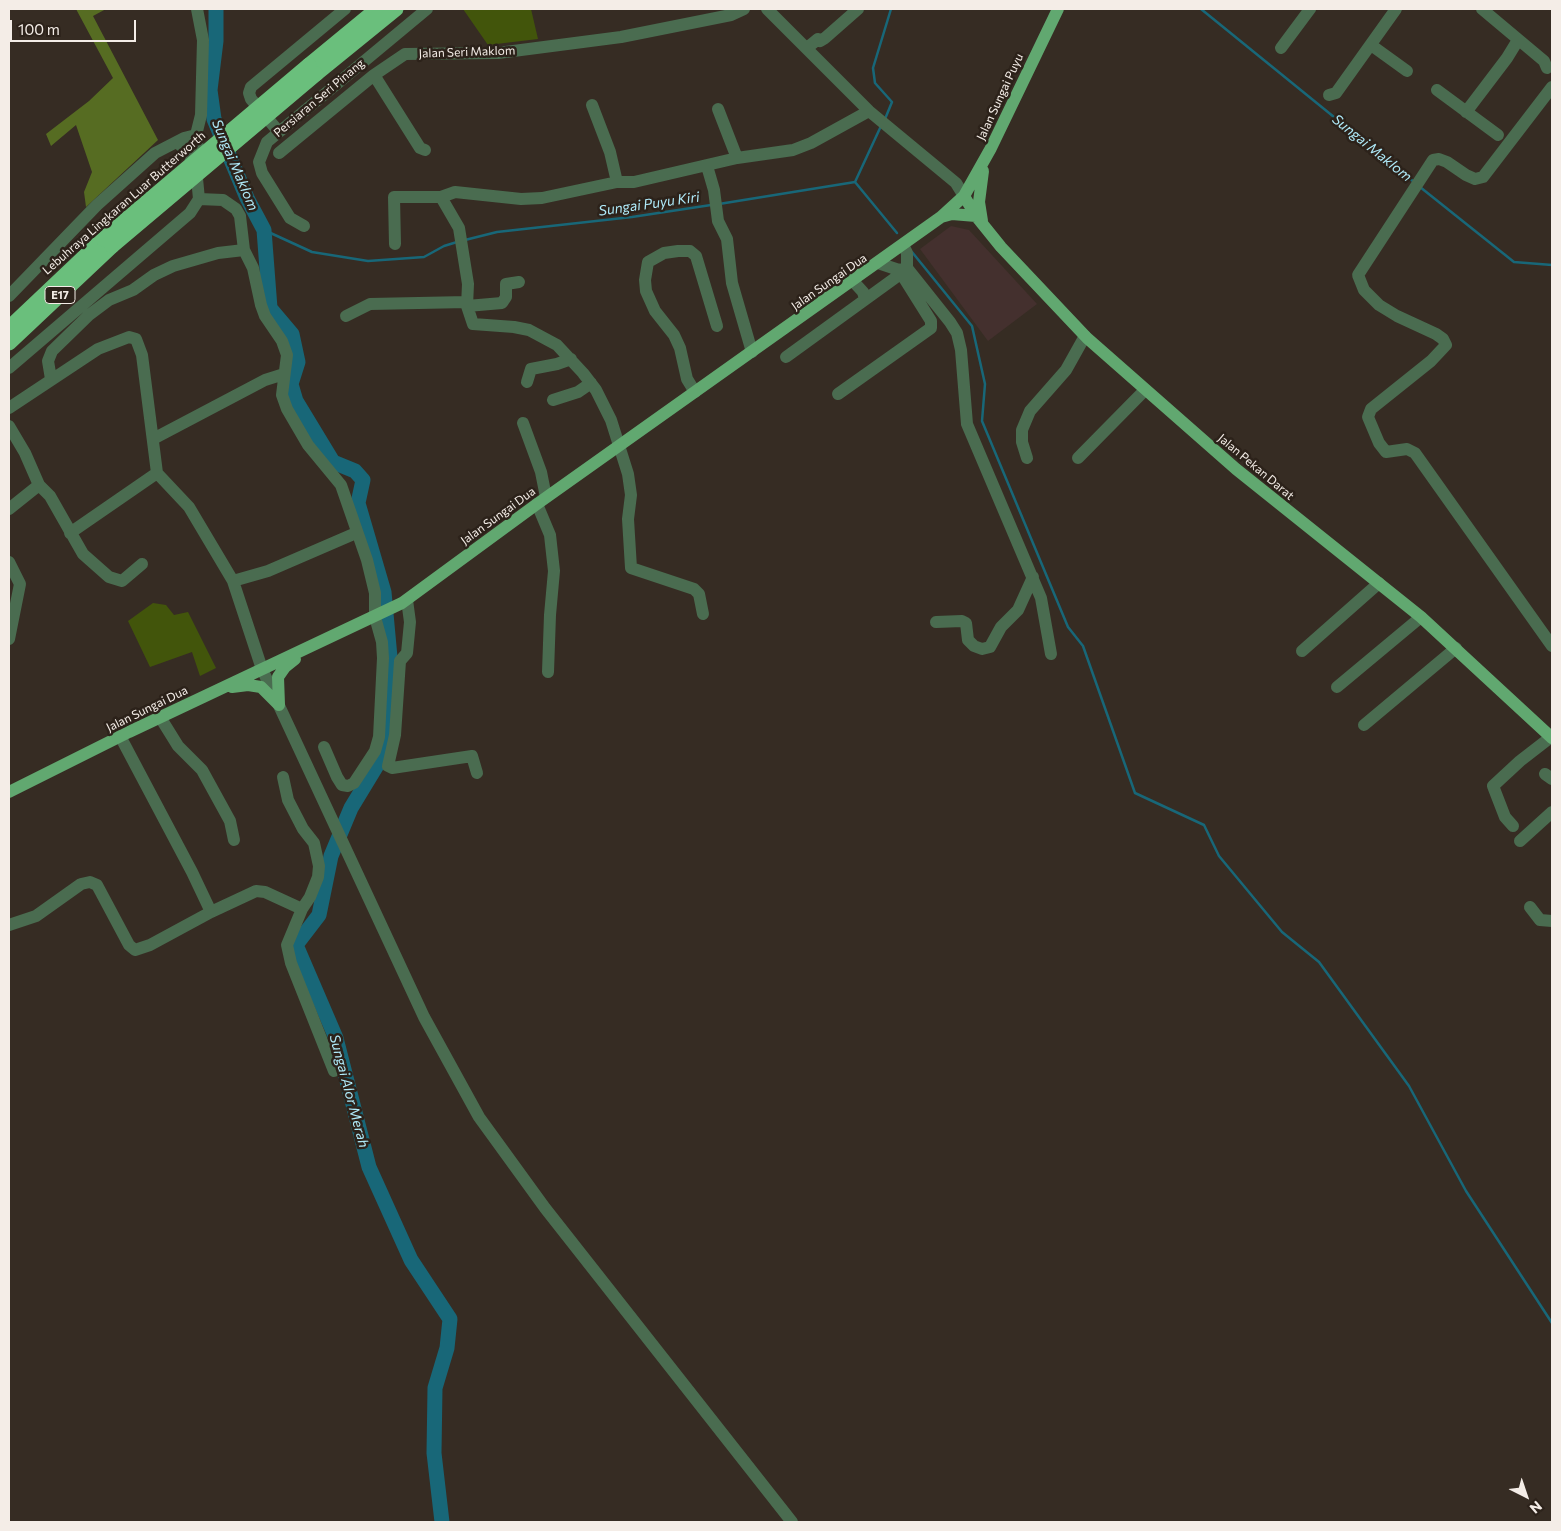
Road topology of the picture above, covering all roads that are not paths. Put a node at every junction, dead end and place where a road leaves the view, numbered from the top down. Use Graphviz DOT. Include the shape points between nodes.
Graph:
graph roads {
  1 [pos="198,9"];
  2 [pos="345,9"];
  3 [pos="377,9"];
  4 [pos="396,9"];
  5 [pos="427,9"];
  6 [pos="744,9"];
  7 [pos="767,9"];
  8 [pos="858,9"];
  9 [pos="1058,9"];
  10 [pos="1310,9"];
  11 [pos="1482,9"];
  12 [pos="1392,10"];
  13 [pos="1518,40"];
  14 [pos="1371,45"];
  15 [pos="807,48"];
  16 [pos="1281,48"];
  17 [pos="1547,68"];
  18 [pos="312,70"];
  19 [pos="1407,70"];
  20 [pos="374,75"];
  21 [pos="1552,87"];
  22 [pos="1437,90"];
  23 [pos="1329,95"];
  24 [pos="592,105"];
  25 [pos="718,109"];
  26 [pos="871,112"];
  27 [pos="1466,112"];
  28 [pos="279,132"];
  29 [pos="196,135"];
  30 [pos="1498,135"];
  31 [pos="178,143"];
  32 [pos="991,148"];
  33 [pos="425,150"];
  34 [pos="279,153"];
  35 [pos="738,158"];
  36 [pos="708,166"];
  37 [pos="196,168"];
  38 [pos="617,182"];
  39 [pos="964,196"];
  40 [pos="441,197"];
  41 [pos="199,199"];
  42 [pos="941,217"];
  43 [pos="980,221"];
  44 [pos="304,226"];
  45 [pos="107,243"];
  46 [pos="395,244"];
  47 [pos="903,245"];
  48 [pos="244,250"];
  49 [pos="878,263"];
  50 [pos="903,269"];
  51 [pos="853,281"];
  52 [pos="520,282"];
  53 [pos="9,296"];
  54 [pos="865,299"];
  55 [pos="467,304"];
  56 [pos="346,316"];
  57 [pos="717,326"];
  58 [pos="9,328"];
  59 [pos="1085,336"];
  60 [pos="9,343"];
  61 [pos="752,352"];
  62 [pos="786,357"];
  63 [pos="570,359"];
  64 [pos="9,368"];
  65 [pos="284,374"];
  66 [pos="50,379"];
  67 [pos="527,382"];
  68 [pos="590,383"];
  69 [pos="1145,390"];
  70 [pos="694,392"];
  71 [pos="838,394"];
  72 [pos="553,400"];
  73 [pos="9,408"];
  74 [pos="523,423"];
  75 [pos="9,426"];
  76 [pos="153,439"];
  77 [pos="619,446"];
  78 [pos="1027,458"];
  79 [pos="1078,458"];
  80 [pos="157,473"];
  81 [pos="39,485"];
  82 [pos="542,500"];
  83 [pos="9,509"];
  84 [pos="70,533"];
  85 [pos="356,533"];
  86 [pos="9,562"];
  87 [pos="142,564"];
  88 [pos="1033,577"];
  89 [pos="233,581"];
  90 [pos="1380,583"];
  91 [pos="404,602"];
  92 [pos="703,614"];
  93 [pos="377,616"];
  94 [pos="1421,617"];
  95 [pos="936,622"];
  96 [pos="9,639"];
  97 [pos="311,646"];
  98 [pos="1552,646"];
  99 [pos="1456,648"];
  100 [pos="1302,651"];
  101 [pos="1051,654"];
  102 [pos="262,669"];
  103 [pos="548,672"];
  104 [pos="1337,687"];
  105 [pos="222,688"];
  106 [pos="279,705"];
  107 [pos="160,717"];
  108 [pos="1364,725"];
  109 [pos="120,736"];
  110 [pos="1552,738"];
  111 [pos="324,747"];
  112 [pos="477,773"];
  113 [pos="282,776"];
  114 [pos="9,792"];
  115 [pos="1552,812"];
  116 [pos="1512,826"];
  117 [pos="234,840"];
  118 [pos="1520,841"];
  119 [pos="1530,908"];
  120 [pos="302,909"];
  121 [pos="211,912"];
  122 [pos="1552,922"];
  123 [pos="9,925"];
  124 [pos="334,1071"];
  125 [pos="792,1522"];
  1 -- 29 [label="street" via="203,40 201,115"];
  2 -- 28 [label="street" via="251,87 251,99"];
  3 -- 18 [label="highway, Lebuhraya Lingkaran Luar Butterworth / E17"];
  4 -- 18 [label="highway, Lebuhraya Lingkaran Luar Butterworth / E17"];
  5 -- 28 [label="street, Persiaran Seri Pinang"];
  6 -- 20 [label="street, Jalan Seri Maklom" via="731,15 621,37 498,53 405,54"];
  7 -- 15 [label="street"];
  8 -- 15 [label="street" via="826,38 818,39"];
  9 -- 32 [label="main road, Jalan Sungai Puyu"];
  10 -- 16 [label="street"];
  11 -- 13 [label="street"];
  12 -- 14 [label="street"];
  13 -- 17 [label="street" via="1544,61"];
  13 -- 27 [label="street"];
  14 -- 19 [label="street"];
  14 -- 23 [label="street" via="1336,93"];
  15 -- 26 [label="street"];
  18 -- 45 [label="highway, Lebuhraya Lingkaran Luar Butterworth / E17, bridge"];
  20 -- 33 [label="street" via="420,148"];
  20 -- 34 [label="street, Jalan Seri Maklom"];
  21 -- 98 [label="street" via="1483,177 1475,179 1439,159 1433,160 1358,275 1364,290 1379,305 1436,334 1446,344 1371,409 1368,417 1371,428 1386,452 1407,449 1415,454"];
  22 -- 27 [label="street"];
  24 -- 38 [label="street" via="610,152"];
  25 -- 35 [label="street"];
  26 -- 35 [label="street" via="793,150"];
  26 -- 39 [label="street" via="956,184"];
  27 -- 30 [label="street"];
  28 -- 44 [label="street, Persiaran Seri Pinang" via="264,147 259,162 262,173 290,218"];
  29 -- 31 [label="street"];
  29 -- 37 [label="street" via="199,154"];
  31 -- 37 [label="street" via="187,151"];
  31 -- 53 [label="street" via="155,153 96,205"];
  32 -- 39 [label="main road, Jalan Sungai Puyu"];
  32 -- 43 [label="main road" via="981,177"];
  35 -- 36 [label="street"];
  36 -- 38 [label="street" via="634,182"];
  36 -- 61 [label="street" via="716,213 727,239 732,283"];
  37 -- 41 [label="street"];
  38 -- 40 [label="street" via="542,198 455,192"];
  39 -- 42 [label="main road, Jalan Sungai Dua"];
  39 -- 43 [label="main road, Jalan Pekan Darat"];
  40 -- 46 [label="street" via="394,197"];
  40 -- 55 [label="street" via="459,228 468,284"];
  41 -- 48 [label="street" via="223,200 236,209"];
  41 -- 64 [label="street" via="190,214"];
  42 -- 43 [label="main road" via="952,214"];
  42 -- 47 [label="main road, Jalan Sungai Dua"];
  43 -- 59 [label="main road, Jalan Pekan Darat"];
  45 -- 58 [label="highway, Lebuhraya Lingkaran Luar Butterworth / E17"];
  45 -- 60 [label="highway, Lebuhraya Lingkaran Luar Butterworth / E17"];
  47 -- 49 [label="main road, Jalan Sungai Dua"];
  47 -- 50 [label="street" via="907,253"];
  48 -- 65 [label="street" via="253,268 265,316 282,341 287,355"];
  48 -- 66 [label="street" via="218,253 173,266 109,300 52,351 48,361"];
  49 -- 50 [label="street"];
  49 -- 51 [label="main road, Jalan Sungai Dua"];
  50 -- 54 [label="street"];
  50 -- 71 [label="street" via="931,322 931,328"];
  50 -- 88 [label="street" via="957,334 967,424"];
  51 -- 54 [label="street"];
  51 -- 61 [label="main road, Jalan Sungai Dua"];
  52 -- 55 [label="street" via="506,284 506,297 502,304"];
  54 -- 62 [label="street"];
  55 -- 56 [label="street" via="370,304"];
  55 -- 63 [label="street" via="472,324 528,330 558,345"];
  57 -- 70 [label="street" via="696,256 690,251 678,251 664,253 648,262 646,291 674,335"];
  59 -- 69 [label="main road, Jalan Pekan Darat"];
  59 -- 78 [label="street" via="1066,370 1030,411 1022,430"];
  61 -- 70 [label="main road, Jalan Sungai Dua"];
  63 -- 67 [label="street" via="531,369"];
  63 -- 68 [label="street"];
  65 -- 76 [label="street" via="265,380"];
  65 -- 85 [label="street" via="282,395 287,409 308,446 341,485"];
  66 -- 73 [label="street"];
  66 -- 76 [label="street" via="112,342 128,337 136,339 142,355"];
  68 -- 72 [label="street" via="578,392"];
  68 -- 77 [label="street" via="611,420"];
  69 -- 79 [label="street"];
  69 -- 90 [label="main road, Jalan Pekan Darat" via="1236,469"];
  70 -- 77 [label="main road, Jalan Sungai Dua"];
  74 -- 82 [label="street" via="540,472"];
  75 -- 81 [label="street" via="26,453"];
  76 -- 80 [label="street"];
  77 -- 82 [label="main road, Jalan Sungai Dua"];
  77 -- 92 [label="street" via="631,495 628,526 630,568 694,589 699,594"];
  80 -- 84 [label="street"];
  80 -- 89 [label="street" via="188,507"];
  81 -- 83 [label="street"];
  81 -- 84 [label="street" via="50,496"];
  82 -- 91 [label="main road, Jalan Sungai Dua"];
  82 -- 103 [label="street" via="554,571"];
  84 -- 87 [label="street" via="83,554 116,581 122,581"];
  85 -- 89 [label="street" via="268,571"];
  85 -- 93 [label="street" via="366,557"];
  86 -- 96 [label="street" via="20,584"];
  88 -- 95 [label="street" via="1018,610 1000,627 990,647 982,649 968,640 966,623"];
  88 -- 101 [label="street" via="1041,598"];
  89 -- 102 [label="street"];
  90 -- 94 [label="main road, Jalan Pekan Darat"];
  90 -- 100 [label="street"];
  91 -- 93 [label="main road, Jalan Sungai Dua"];
  91 -- 112 [label="street" via="410,622 407,653 400,662 388,766 472,756"];
  93 -- 97 [label="main road, Jalan Sungai Dua"];
  93 -- 111 [label="street" via="383,658 375,751 348,786 342,785"];
  94 -- 99 [label="main road, Jalan Pekan Darat"];
  94 -- 104 [label="street"];
  97 -- 102 [label="main road, Jalan Sungai Dua"];
  97 -- 106 [label="main road" via="278,677"];
  99 -- 108 [label="street"];
  99 -- 110 [label="main road, Jalan Pekan Darat"];
  102 -- 105 [label="main road, Jalan Sungai Dua"];
  102 -- 106 [label="street"];
  105 -- 106 [label="main road" via="261,687"];
  105 -- 107 [label="main road, Jalan Sungai Dua"];
  106 -- 125 [label="street" via="424,1017 479,1117 545,1208"];
  107 -- 109 [label="main road, Jalan Sungai Dua"];
  107 -- 117 [label="street" via="178,746 202,770 230,821"];
  109 -- 114 [label="main road, Jalan Sungai Dua"];
  109 -- 121 [label="street"];
  110 -- 116 [label="street" via="1493,786"];
  113 -- 120 [label="street" via="288,800 314,843 319,866 315,884"];
  115 -- 118 [label="street"];
  119 -- 122 [label="street" via="1540,920"];
  120 -- 121 [label="street" via="256,891"];
  120 -- 124 [label="street" via="287,945"];
  121 -- 123 [label="street" via="150,945 134,950 96,885 90,882 81,884 36,916"];
}
